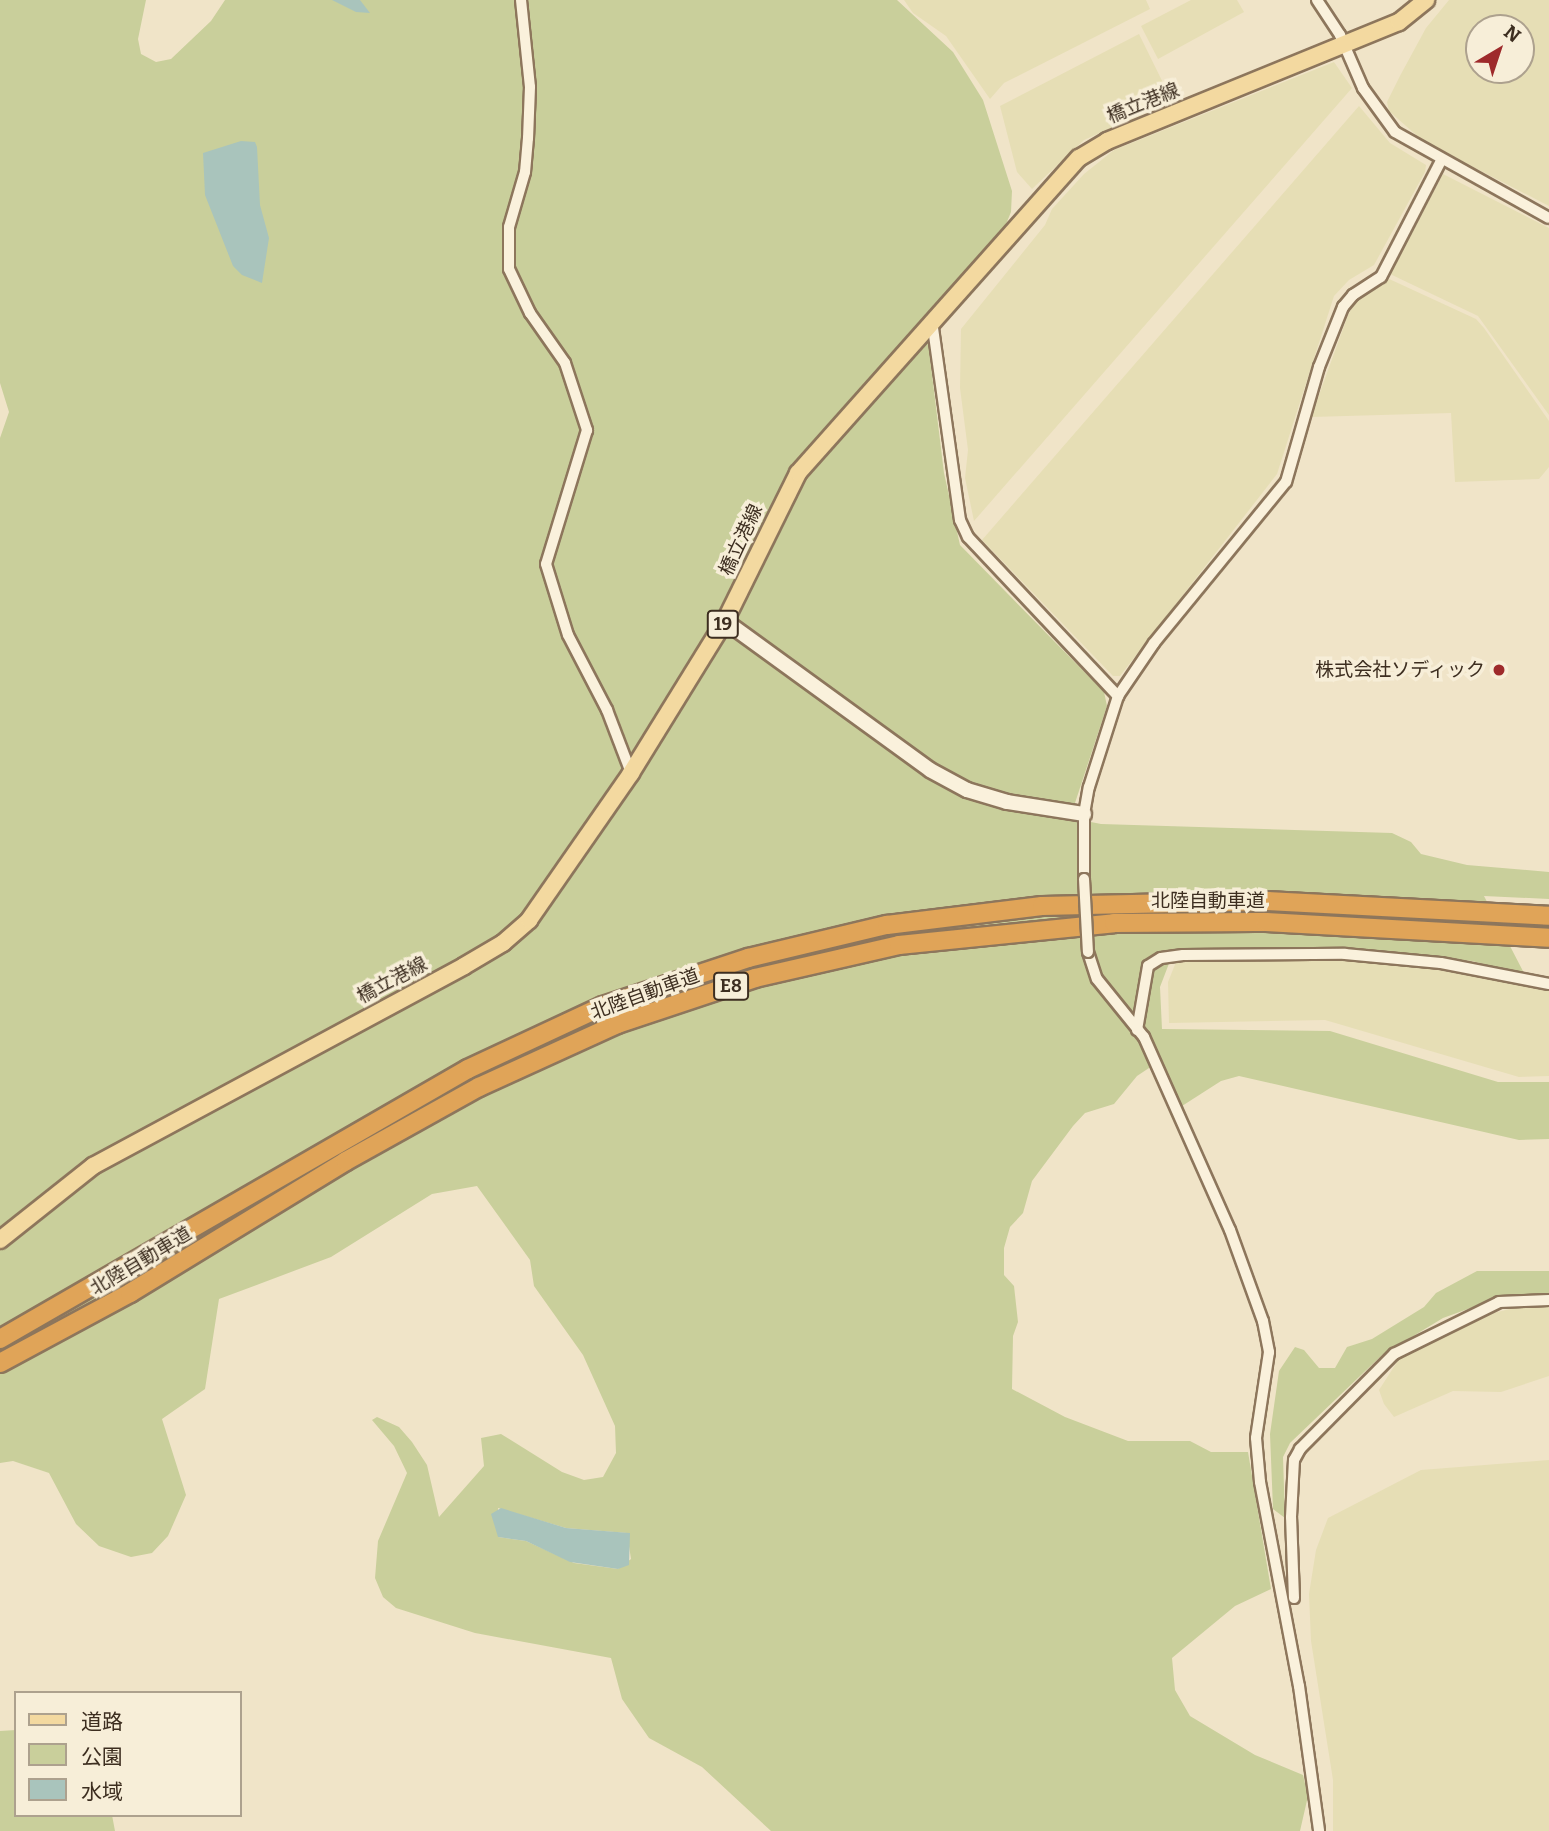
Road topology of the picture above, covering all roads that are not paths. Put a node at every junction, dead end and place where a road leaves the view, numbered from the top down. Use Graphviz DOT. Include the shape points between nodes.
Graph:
graph roads {
  1 [pos="520,0"];
  2 [pos="1426,0"];
  3 [pos="1323,2"];
  4 [pos="1344,44"];
  5 [pos="1441,160"];
  6 [pos="1549,218"];
  7 [pos="932,321"];
  8 [pos="725,621"];
  9 [pos="1118,696"];
  10 [pos="631,773"];
  11 [pos="1084,814"];
  12 [pos="1549,916"];
  13 [pos="1549,938"];
  14 [pos="1549,984"];
  15 [pos="1138,1030"];
  16 [pos="0,1240"];
  17 [pos="1549,1300"];
  18 [pos="0,1339"];
  19 [pos="0,1363"];
  20 [pos="1294,1598"];
  21 [pos="1319,1831"];
  1 -- 10 [label="street" via="530,87 528,138 522,183 509,227 509,269 530,313 565,363 587,430 546,564 568,635 607,710"];
  2 -- 4 [label="main road, 橋立港線 / 19" via="1399,22"];
  3 -- 4 [label="street"];
  4 -- 5 [label="street" via="1363,88 1395,132"];
  4 -- 7 [label="main road, 橋立港線 / 19" via="1107,141 1079,158"];
  5 -- 6 [label="street"];
  5 -- 9 [label="street" via="1381,277 1343,307 1319,367 1286,482 1154,643"];
  7 -- 8 [label="main road, 橋立港線 / 19" via="798,473"];
  7 -- 9 [label="street" via="956,498 968,537"];
  8 -- 10 [label="main road, 橋立港線 / 19"];
  8 -- 11 [label="street" via="930,771 967,790 1007,802"];
  9 -- 11 [label="street"];
  10 -- 16 [label="main road, 橋立港線 / 19" via="560,881 529,920 503,943 93,1166"];
  11 -- 15 [label="street, bridge" via="1088,951 1097,979"];
  12 -- 18 [label="highway, 北陸自動車道 / E8" via="1254,901 1066,904 887,925 748,958 603,1006 468,1069"];
  13 -- 19 [label="highway, 北陸自動車道 / E8" via="1266,922 1102,924 899,944 754,978 617,1024 479,1087 346,1161 130,1293"];
  14 -- 15 [label="street" via="1441,963 1345,954 1183,955 1161,958 1148,967"];
  15 -- 21 [label="street" via="1194,1147 1263,1321 1269,1352 1258,1415 1258,1460 1299,1686"];
  17 -- 20 [label="street" via="1499,1302 1394,1354 1300,1449 1294,1460 1291,1517"];
}
